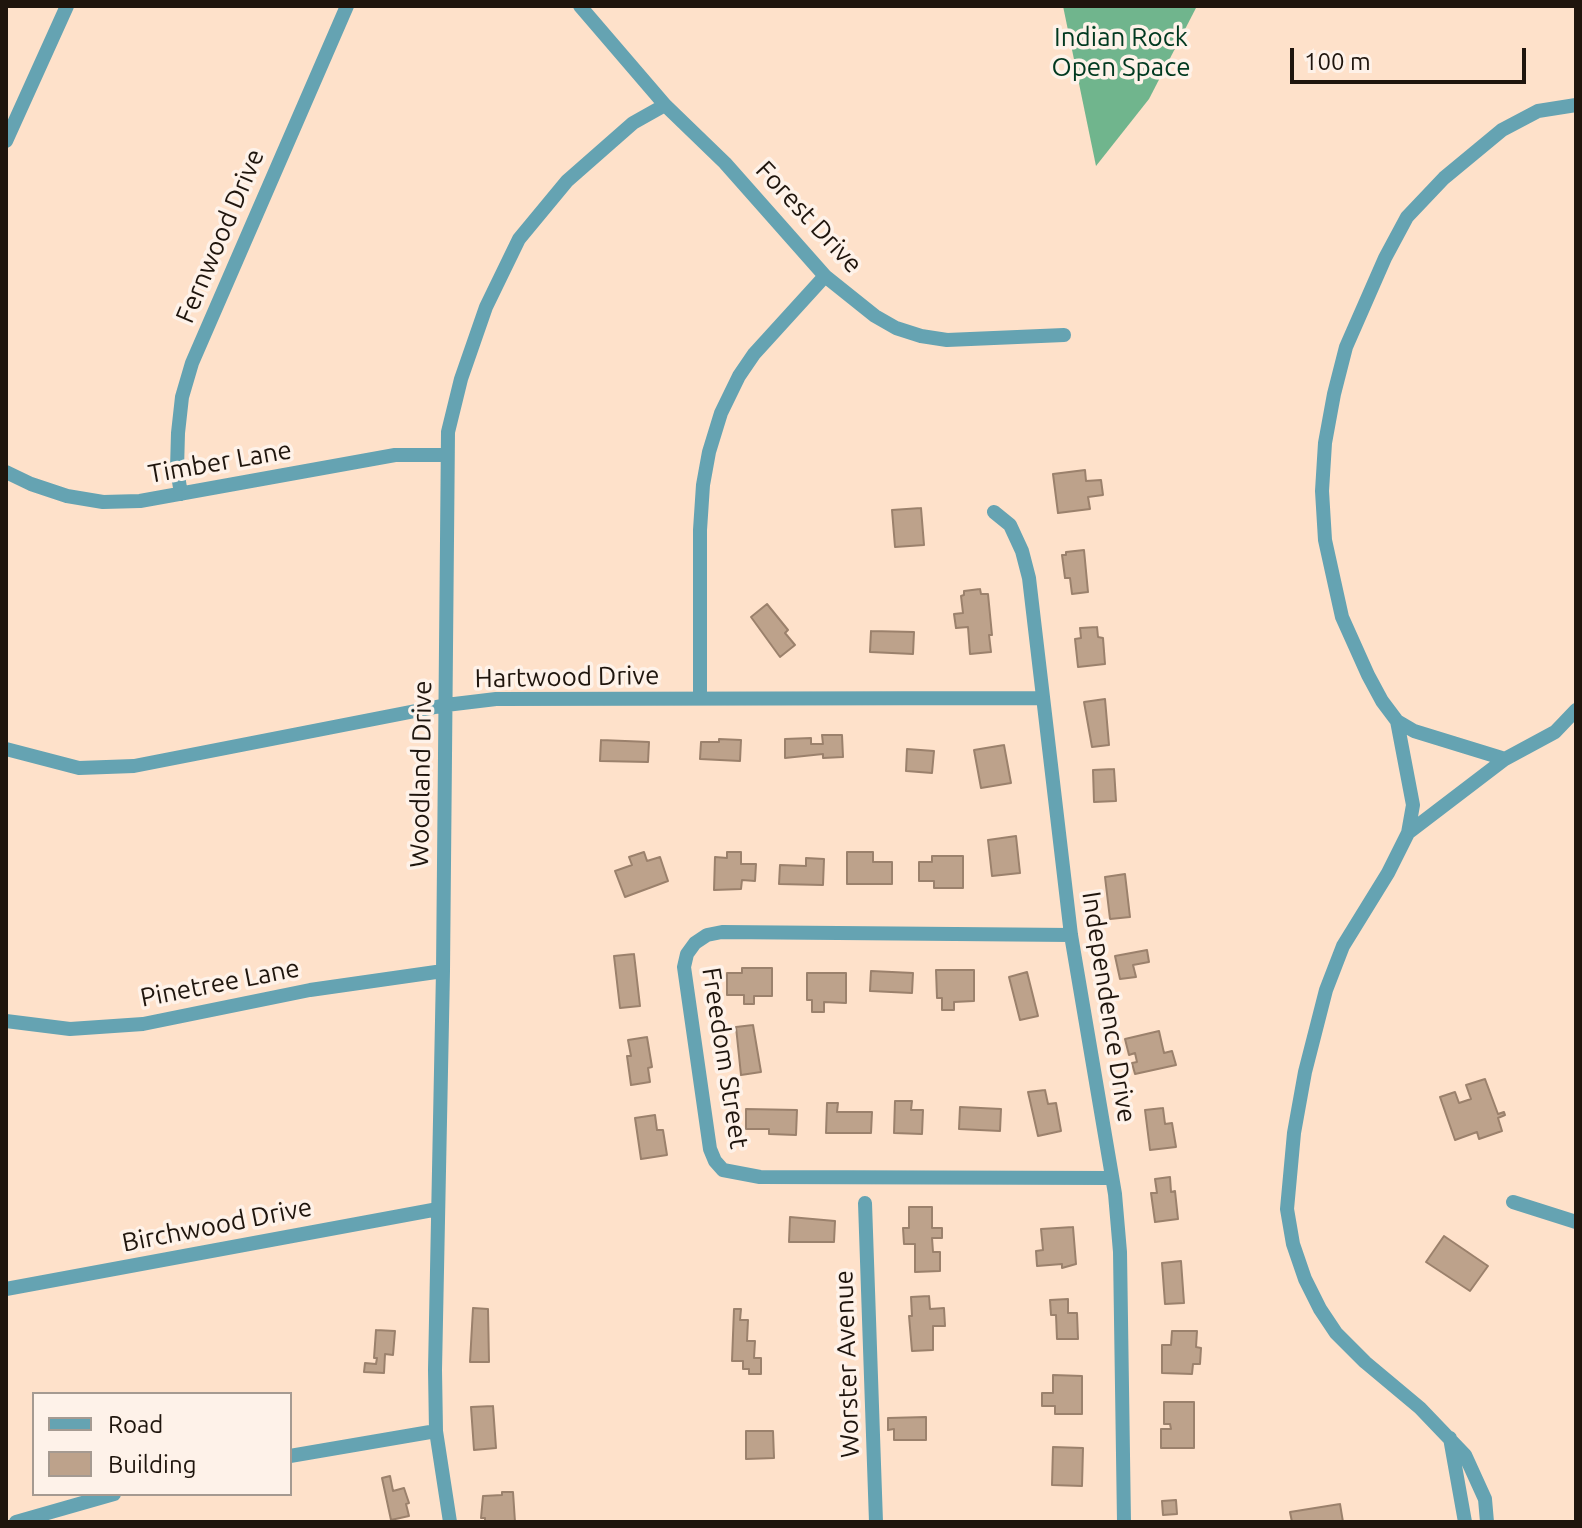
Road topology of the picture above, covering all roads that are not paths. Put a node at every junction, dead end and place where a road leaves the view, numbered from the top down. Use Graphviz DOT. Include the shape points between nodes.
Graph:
graph roads {
  1 [pos="67,6"];
  2 [pos="347,6"];
  3 [pos="580,6"];
  4 [pos="665,105"];
  5 [pos="1576,105"];
  6 [pos="6,141"];
  7 [pos="825,276"];
  8 [pos="1064,335"];
  9 [pos="447,455"];
  10 [pos="6,472"];
  11 [pos="181,494"];
  12 [pos="994,512"];
  13 [pos="700,698"];
  14 [pos="1042,698"];
  15 [pos="446,705"];
  16 [pos="1576,710"];
  17 [pos="1397,721"];
  18 [pos="6,749"];
  19 [pos="1505,759"];
  20 [pos="1408,833"];
  21 [pos="1071,935"];
  22 [pos="443,971"];
  23 [pos="6,1021"];
  24 [pos="1112,1178"];
  25 [pos="1513,1202"];
  26 [pos="865,1203"];
  27 [pos="438,1209"];
  28 [pos="1576,1222"];
  29 [pos="6,1289"];
  30 [pos="436,1431"];
  31 [pos="1450,1438"];
  32 [pos="292,1456"];
  33 [pos="107,1496"];
  34 [pos="16,1522"];
  35 [pos="450,1522"];
  36 [pos="876,1522"];
  37 [pos="1124,1522"];
  38 [pos="1465,1522"];
  39 [pos="1487,1522"];
  1 -- 6 [label="street"];
  2 -- 11 [label="street, Fernwood Drive" via="192,363 178,433"];
  3 -- 4 [label="street, Forest Drive"];
  4 -- 7 [label="street, Forest Drive" via="725,163"];
  4 -- 9 [label="street, Woodland Drive" via="633,123 567,181 519,239 473,343 453,409"];
  5 -- 17 [label="street" via="1538,111 1502,130 1407,217 1346,347 1325,443 1325,540 1342,617"];
  7 -- 8 [label="street, Forest Drive" via="875,316 921,336 975,340"];
  7 -- 13 [label="street" via="746,365 721,413 709,452 700,530"];
  9 -- 11 [label="street, Timber Lane" via="395,455"];
  9 -- 15 [label="street, Woodland Drive"];
  10 -- 11 [label="street, Timber Lane" via="67,496 103,502"];
  12 -- 14 [label="street, Independence Drive" via="1010,525 1029,578"];
  13 -- 14 [label="street, Hartwood Drive"];
  13 -- 15 [label="street, Hartwood Drive" via="496,699"];
  14 -- 21 [label="street, Independence Drive"];
  15 -- 18 [label="street, Hartwood Drive" via="134,766 79,768"];
  15 -- 22 [label="street, Woodland Drive"];
  16 -- 19 [label="street" via="1555,732"];
  17 -- 19 [label="street"];
  17 -- 20 [label="street" via="1413,805"];
  19 -- 20 [label="street"];
  20 -- 31 [label="street" via="1343,946 1326,990 1294,1133 1287,1209 1305,1279 1336,1333"];
  21 -- 24 [label="street, Independence Drive"];
  21 -- 24 [label="street, Freedom Street" via="707,935 687,954 684,967 710,1149 723,1170 760,1177"];
  22 -- 23 [label="street, Pinetree Lane" via="310,990 143,1024 70,1029"];
  22 -- 27 [label="street, Woodland Drive"];
  24 -- 37 [label="street, Independence Drive" via="1120,1252"];
  25 -- 28 [label="street"];
  26 -- 36 [label="street, Worster Avenue"];
  27 -- 29 [label="street, Birchwood Drive"];
  27 -- 30 [label="street, Woodland Drive"];
  30 -- 32 [label="street"];
  30 -- 35 [label="street, Woodland Drive"];
  31 -- 38 [label="street"];
  31 -- 39 [label="street" via="1476,1475"];
  33 -- 34 [label="street"];
}
